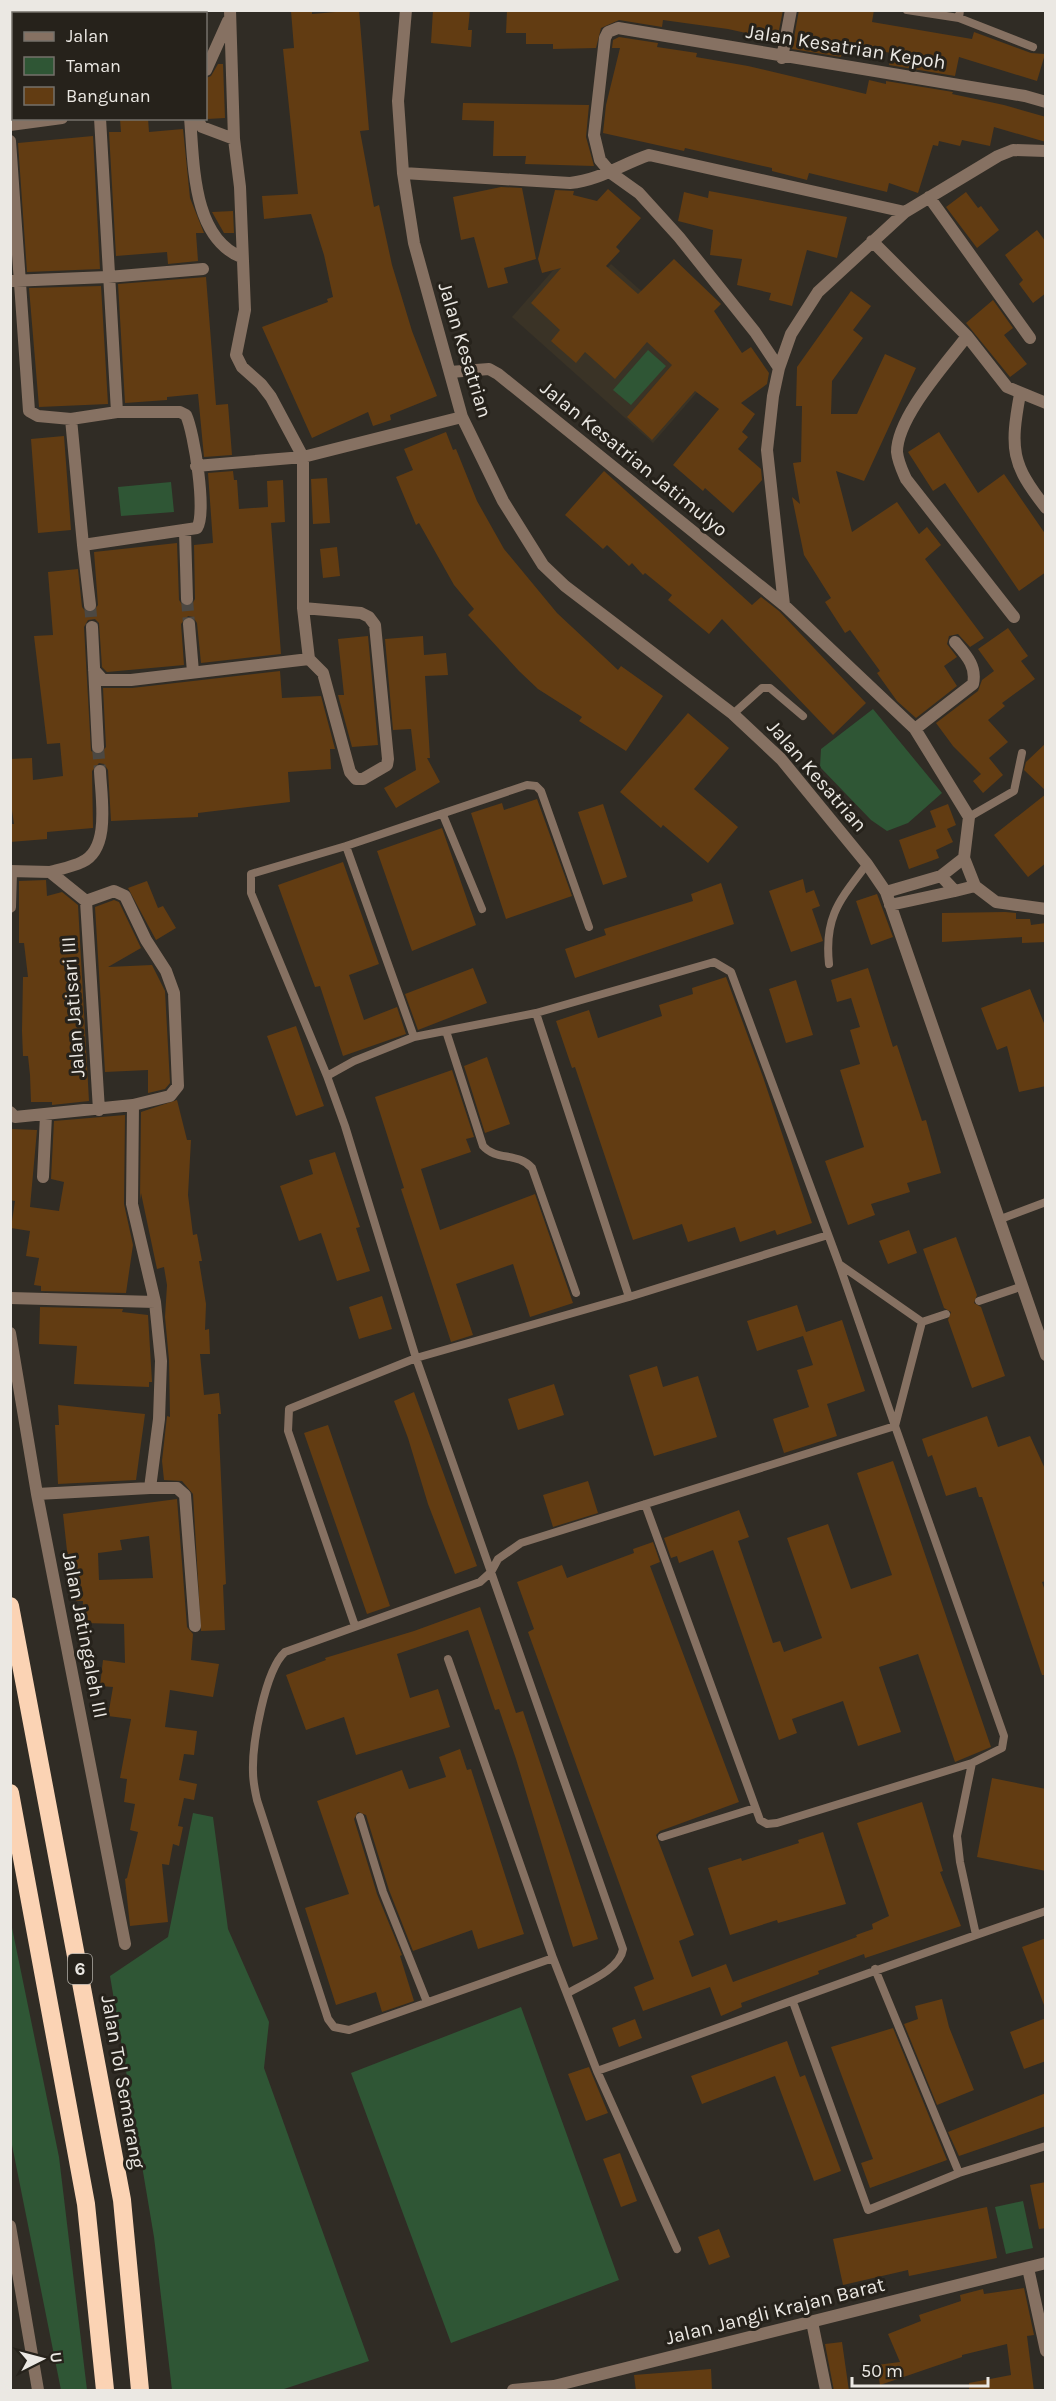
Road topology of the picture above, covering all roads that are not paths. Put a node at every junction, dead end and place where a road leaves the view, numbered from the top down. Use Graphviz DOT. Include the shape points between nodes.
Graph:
graph roads {
  1 [pos="406,10"];
  2 [pos="791,10"];
  3 [pos="907,10"];
  4 [pos="960,14"];
  5 [pos="230,15"];
  6 [pos="1034,47"];
  7 [pos="783,58"];
  8 [pos="207,68"];
  9 [pos="1046,102"];
  10 [pos="45,120"];
  11 [pos="100,120"];
  12 [pos="190,120"];
  13 [pos="197,120"];
  14 [pos="10,125"];
  15 [pos="234,139"];
  16 [pos="10,141"];
  17 [pos="1046,151"];
  18 [pos="404,173"];
  19 [pos="611,173"];
  20 [pos="929,197"];
  21 [pos="904,212"];
  22 [pos="872,241"];
  23 [pos="241,257"];
  24 [pos="203,269"];
  25 [pos="108,277"];
  26 [pos="16,281"];
  27 [pos="967,336"];
  28 [pos="1030,338"];
  29 [pos="779,368"];
  30 [pos="450,372"];
  31 [pos="1020,394"];
  32 [pos="1046,403"];
  33 [pos="117,412"];
  34 [pos="462,417"];
  35 [pos="71,419"];
  36 [pos="303,457"];
  37 [pos="196,466"];
  38 [pos="1046,508"];
  39 [pos="185,531"];
  40 [pos="83,545"];
  41 [pos="187,599"];
  42 [pos="784,604"];
  43 [pos="90,605"];
  44 [pos="303,608"];
  45 [pos="1014,617"];
  46 [pos="189,624"];
  47 [pos="92,627"];
  48 [pos="955,642"];
  49 [pos="309,659"];
  50 [pos="94,670"];
  51 [pos="193,672"];
  52 [pos="734,714"];
  53 [pos="803,716"];
  54 [pos="915,729"];
  55 [pos="98,747"];
  56 [pos="1022,753"];
  57 [pos="100,771"];
  58 [pos="443,815"];
  59 [pos="969,817"];
  60 [pos="346,846"];
  61 [pos="964,858"];
  62 [pos="867,864"];
  63 [pos="11,871"];
  64 [pos="50,872"];
  65 [pos="941,876"];
  66 [pos="975,886"];
  67 [pos="955,891"];
  68 [pos="886,892"];
  69 [pos="86,901"];
  70 [pos="890,905"];
  71 [pos="10,908"];
  72 [pos="482,909"];
  73 [pos="1046,909"];
  74 [pos="589,927"];
  75 [pos="829,964"];
  76 [pos="536,1012"];
  77 [pos="446,1030"];
  78 [pos="414,1037"];
  79 [pos="327,1076"];
  80 [pos="133,1105"];
  81 [pos="99,1110"];
  82 [pos="10,1112"];
  83 [pos="46,1114"];
  84 [pos="44,1177"];
  85 [pos="1046,1202"];
  86 [pos="998,1220"];
  87 [pos="828,1235"];
  88 [pos="839,1264"];
  89 [pos="1023,1286"];
  90 [pos="576,1293"];
  91 [pos="629,1297"];
  92 [pos="10,1298"];
  93 [pos="979,1301"];
  94 [pos="155,1302"];
  95 [pos="946,1314"];
  96 [pos="922,1322"];
  97 [pos="10,1333"];
  98 [pos="1046,1355"];
  99 [pos="416,1358"];
  100 [pos="895,1426"];
  101 [pos="150,1488"];
  102 [pos="37,1494"];
  103 [pos="645,1504"];
  104 [pos="491,1572"];
  105 [pos="10,1606"];
  106 [pos="195,1626"];
  107 [pos="355,1626"];
  108 [pos="448,1659"];
  109 [pos="972,1762"];
  110 [pos="10,1794"];
  111 [pos="755,1808"];
  112 [pos="360,1817"];
  113 [pos="662,1837"];
  114 [pos="1046,1911"];
  115 [pos="976,1935"];
  116 [pos="125,1944"];
  117 [pos="553,1958"];
  118 [pos="874,1969"];
  119 [pos="568,1993"];
  120 [pos="427,2002"];
  121 [pos="793,2002"];
  122 [pos="597,2071"];
  123 [pos="1046,2146"];
  124 [pos="959,2174"];
  125 [pos="10,2226"];
  126 [pos="676,2249"];
  127 [pos="1046,2263"];
  128 [pos="1028,2268"];
  129 [pos="812,2322"];
  130 [pos="1046,2351"];
  131 [pos="554,2388"];
  132 [pos="38,2391"];
  133 [pos="105,2391"];
  134 [pos="140,2391"];
  135 [pos="513,2391"];
  136 [pos="826,2391"];
  1 -- 18 [label="street, Jalan Kesatrian" via="398,101"];
  2 -- 7 [label="street"];
  3 -- 4 [label="lane"];
  4 -- 6 [label="lane"];
  5 -- 8 [label="street"];
  5 -- 15 [label="street"];
  7 -- 9 [label="street, Jalan Kesatrian Kepoh"];
  7 -- 19 [label="street, Jalan Kesatrian Kepoh" via="612,29 604,38 594,135 597,153"];
  10 -- 14 [label="street"];
  11 -- 25 [label="street"];
  12 -- 23 [label="street" via="203,212 217,241"];
  13 -- 15 [label="street" via="202,127"];
  15 -- 23 [label="street" via="240,187"];
  16 -- 26 [label="street"];
  17 -- 20 [label="street" via="1013,150"];
  18 -- 19 [label="street" via="570,183"];
  18 -- 30 [label="street, Jalan Kesatrian" via="414,243"];
  19 -- 21 [label="street" via="649,155"];
  19 -- 29 [label="street" via="639,193 678,237"];
  20 -- 21 [label="street"];
  20 -- 28 [label="street"];
  21 -- 22 [label="street"];
  22 -- 27 [label="street"];
  22 -- 29 [label="street" via="807,307 791,334"];
  23 -- 36 [label="street" via="245,310 236,355 242,367 271,397"];
  24 -- 25 [label="street"];
  25 -- 26 [label="street"];
  25 -- 33 [label="street"];
  26 -- 35 [label="street" via="29,411 38,416"];
  27 -- 31 [label="street" via="1007,387"];
  27 -- 45 [label="street" via="902,430 897,451 906,479"];
  29 -- 42 [label="street" via="767,450"];
  30 -- 34 [label="street, Jalan Kesatrian"];
  30 -- 42 [label="street, Jalan Kesatrian Jatimulyo" via="489,369 498,374"];
  31 -- 32 [label="street"];
  31 -- 38 [label="street" via="1014,452 1023,480"];
  33 -- 35 [label="street"];
  33 -- 37 [label="street" via="185,414"];
  34 -- 36 [label="street"];
  34 -- 52 [label="street, Jalan Kesatrian" via="503,501 543,565 565,586"];
  35 -- 40 [label="street"];
  36 -- 37 [label="street"];
  36 -- 44 [label="street"];
  37 -- 39 [label="street" via="202,517 197,528"];
  39 -- 40 [label="street"];
  39 -- 41 [label="street"];
  40 -- 43 [label="street"];
  42 -- 54 [label="street, Jalan Kesatrian Jatimulyo"];
  44 -- 49 [label="street"];
  44 -- 49 [label="street" via="361,613 375,625 387,765 363,779 356,779 350,772 323,673"];
  46 -- 51 [label="street"];
  47 -- 50 [label="street"];
  48 -- 54 [label="street" via="972,664 973,684"];
  49 -- 51 [label="street"];
  50 -- 51 [label="street" via="107,681"];
  50 -- 55 [label="street"];
  52 -- 53 [label="lane" via="762,688 770,688"];
  52 -- 62 [label="street, Jalan Kesatrian" via="781,759"];
  54 -- 59 [label="street, Jalan Kesatrian Jatimulyo"];
  56 -- 59 [label="lane" via="1014,791"];
  57 -- 64 [label="street" via="100,836 96,851 83,862"];
  58 -- 60 [label="lane"];
  58 -- 72 [label="lane"];
  58 -- 74 [label="lane" via="527,785 536,786"];
  59 -- 61 [label="street"];
  60 -- 78 [label="lane"];
  60 -- 79 [label="lane" via="260,870 251,874 250,881 251,893"];
  61 -- 65 [label="street"];
  61 -- 66 [label="street"];
  62 -- 68 [label="street, Jalan Kesatrian"];
  62 -- 75 [label="lane" via="836,904 826,939"];
  63 -- 64 [label="street"];
  63 -- 71 [label="street"];
  64 -- 69 [label="street"];
  65 -- 67 [label="street"];
  65 -- 68 [label="street"];
  66 -- 67 [label="street"];
  66 -- 73 [label="street" via="996,902"];
  67 -- 70 [label="street"];
  68 -- 70 [label="street, Jalan Kesatrian"];
  69 -- 80 [label="street" via="114,891 125,896 174,993 178,1086 170,1096"];
  69 -- 81 [label="street, Jalan Jatisari III"];
  70 -- 86 [label="street, Jalan Kesatrian"];
  76 -- 77 [label="lane"];
  76 -- 87 [label="lane" via="704,964 721,964 731,972"];
  76 -- 91 [label="lane"];
  77 -- 78 [label="lane"];
  77 -- 90 [label="lane" via="483,1146 493,1154 526,1161 532,1168"];
  78 -- 79 [label="lane"];
  79 -- 99 [label="lane"];
  80 -- 81 [label="street"];
  80 -- 94 [label="street" via="132,1204"];
  81 -- 83 [label="street"];
  82 -- 83 [label="street" via="15,1118"];
  83 -- 84 [label="street"];
  85 -- 86 [label="lane"];
  86 -- 89 [label="street, Jalan Kesatrian"];
  87 -- 88 [label="lane"];
  87 -- 91 [label="lane"];
  88 -- 96 [label="lane"];
  88 -- 100 [label="lane"];
  89 -- 93 [label="lane"];
  89 -- 98 [label="street, Jalan Kesatrian"];
  91 -- 99 [label="lane"];
  92 -- 94 [label="street"];
  94 -- 101 [label="street" via="161,1361 159,1419"];
  95 -- 96 [label="lane"];
  96 -- 100 [label="lane"];
  97 -- 102 [label="street, Jalan Jatingaleh III"];
  99 -- 104 [label="lane"];
  99 -- 107 [label="lane" via="294,1406 287,1417 288,1431"];
  100 -- 103 [label="lane"];
  100 -- 109 [label="lane" via="1004,1736 1002,1748"];
  101 -- 102 [label="street"];
  101 -- 106 [label="street" via="177,1488 185,1495"];
  102 -- 116 [label="street, Jalan Jatingaleh III"];
  103 -- 104 [label="lane" via="521,1542 498,1559"];
  103 -- 111 [label="lane"];
  104 -- 107 [label="lane" via="480,1582"];
  104 -- 119 [label="lane" via="622,1949 615,1965"];
  105 -- 134 [label="highway, Jalan Tol Semarang / 6" via="122,2200"];
  107 -- 120 [label="lane" via="285,1652 277,1660 265,1690 253,1771 257,1800 328,2019 334,2027 349,2030"];
  108 -- 117 [label="lane"];
  109 -- 111 [label="lane" via="777,1822 767,1824 760,1820"];
  109 -- 115 [label="lane" via="957,1836"];
  110 -- 133 [label="highway, 6" via="86,2204"];
  111 -- 113 [label="lane"];
  112 -- 120 [label="lane" via="383,1892"];
  114 -- 115 [label="lane"];
  115 -- 118 [label="lane"];
  117 -- 119 [label="lane"];
  117 -- 120 [label="lane"];
  118 -- 121 [label="lane"];
  118 -- 124 [label="lane"];
  119 -- 122 [label="lane"];
  121 -- 122 [label="lane"];
  121 -- 124 [label="lane" via="868,2210"];
  122 -- 126 [label="lane"];
  123 -- 124 [label="lane"];
  125 -- 132 [label="street"];
  127 -- 128 [label="street, Jalan Jangli Krajan Barat"];
  128 -- 129 [label="street, Jalan Jangli Krajan Barat"];
  128 -- 130 [label="street"];
  129 -- 131 [label="street, Jalan Jangli Krajan Barat"];
  129 -- 136 [label="street"];
  131 -- 135 [label="street, Jalan Jangli Krajan Barat"];
}
